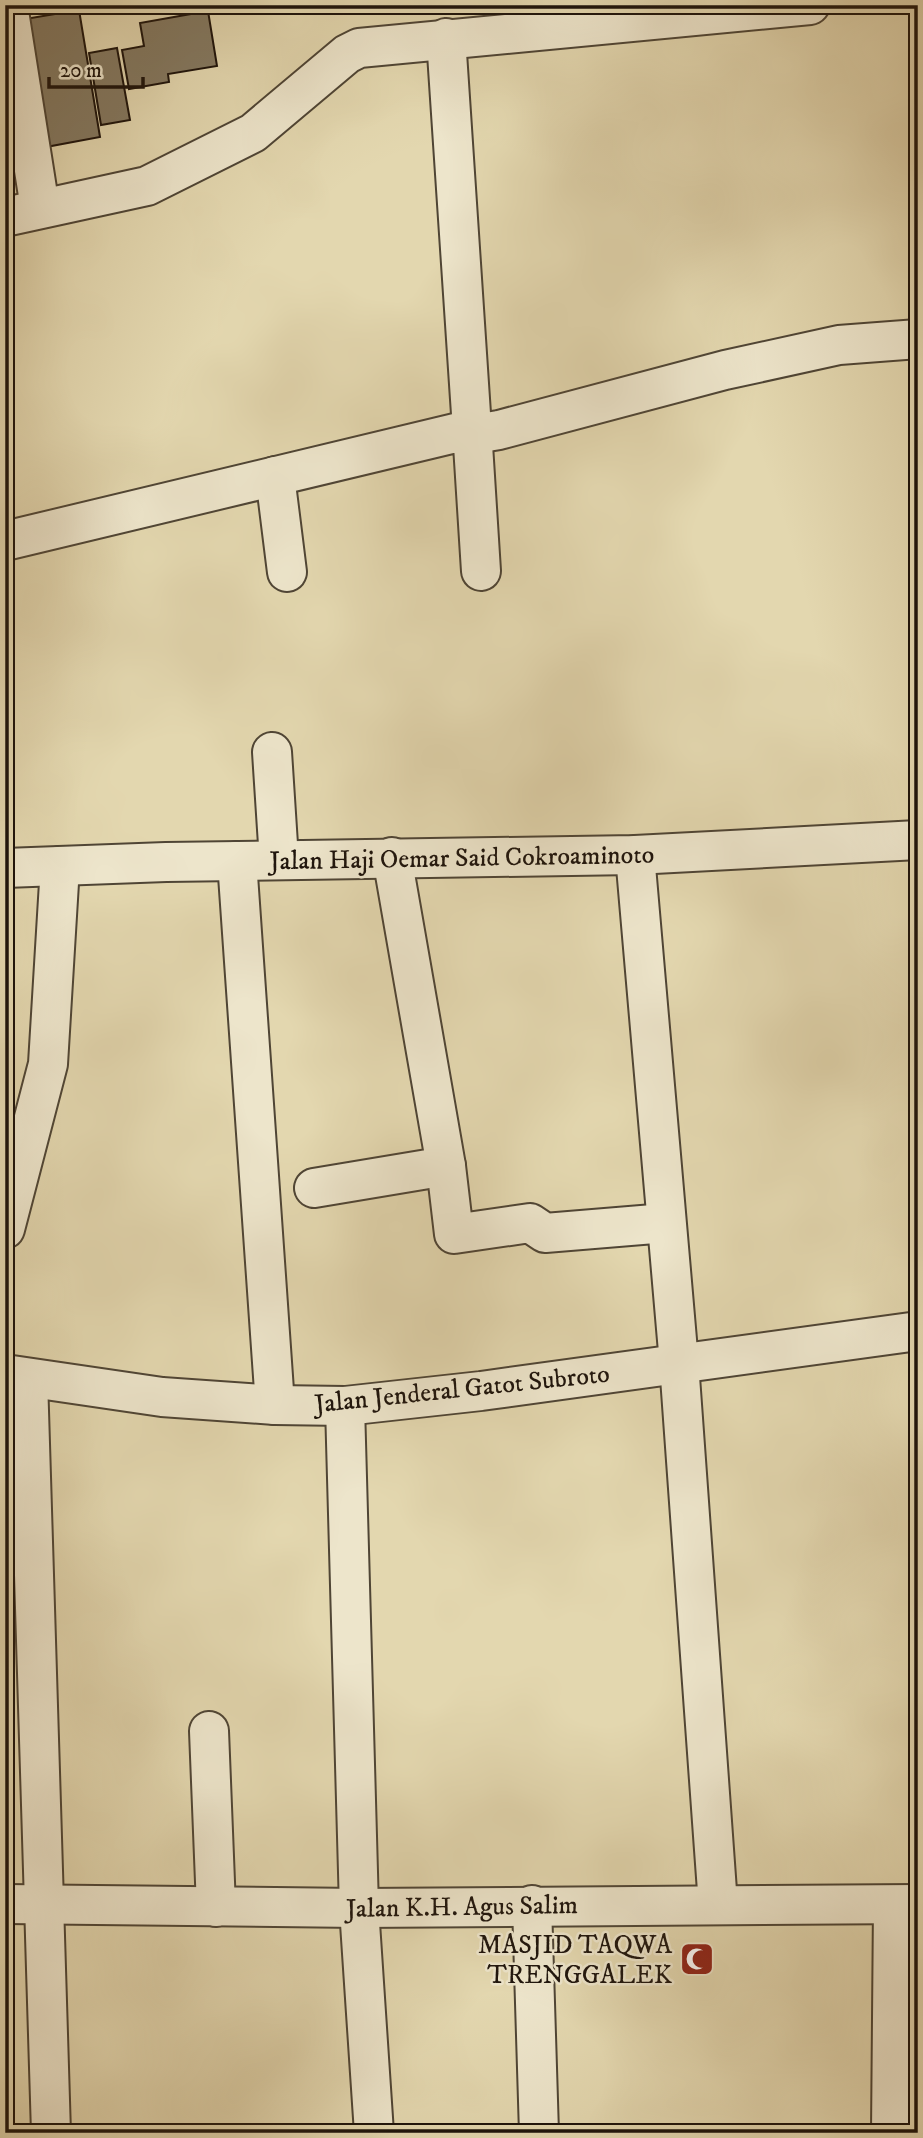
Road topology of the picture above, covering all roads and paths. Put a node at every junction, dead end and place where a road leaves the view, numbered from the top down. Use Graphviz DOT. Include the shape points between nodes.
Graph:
graph roads {
  1 [pos="8,5"];
  2 [pos="810,5"];
  3 [pos="446,38"];
  4 [pos="23,212"];
  5 [pos="918,339"];
  6 [pos="472,429"];
  7 [pos="275,476"];
  8 [pos="5,541"];
  9 [pos="481,571"];
  10 [pos="287,572"];
  11 [pos="272,752"];
  12 [pos="918,840"];
  13 [pos="635,855"];
  14 [pos="392,857"];
  15 [pos="279,860"];
  16 [pos="237,861"];
  17 [pos="60,866"];
  18 [pos="5,868"];
  19 [pos="446,1166"];
  20 [pos="314,1188"];
  21 [pos="666,1223"];
  22 [pos="5,1229"];
  23 [pos="918,1331"];
  24 [pos="679,1363"];
  25 [pos="17,1376"];
  26 [pos="275,1405"];
  27 [pos="345,1406"];
  28 [pos="209,1731"];
  29 [pos="24,1904"];
  30 [pos="905,1904"];
  31 [pos="532,1905"];
  32 [pos="718,1905"];
  33 [pos="216,1907"];
  34 [pos="359,1908"];
  35 [pos="51,2133"];
  36 [pos="374,2133"];
  37 [pos="539,2133"];
  38 [pos="891,2133"];
  1 -- 4 [label="street"];
  2 -- 3 [label="street"];
  3 -- 4 [label="street" via="359,48 253,133 147,186"];
  3 -- 6 [label="street"];
  5 -- 6 [label="street" via="839,345 499,430"];
  6 -- 7 [label="street"];
  6 -- 9 [label="street"];
  7 -- 8 [label="street"];
  7 -- 10 [label="street"];
  11 -- 15 [label="street"];
  12 -- 13 [label="street, Jalan Haji Oemar Said Cokroaminoto"];
  13 -- 14 [label="street, Jalan Haji Oemar Said Cokroaminoto"];
  13 -- 21 [label="street"];
  14 -- 15 [label="street, Jalan Haji Oemar Said Cokroaminoto"];
  14 -- 19 [label="street"];
  15 -- 16 [label="street, Jalan Haji Oemar Said Cokroaminoto"];
  16 -- 17 [label="street, Jalan Haji Oemar Said Cokroaminoto"];
  16 -- 26 [label="street"];
  17 -- 18 [label="street, Jalan Haji Oemar Said Cokroaminoto"];
  17 -- 22 [label="street" via="48,1064"];
  19 -- 20 [label="street"];
  19 -- 21 [label="street" via="454,1234 530,1223 545,1233"];
  21 -- 24 [label="street"];
  23 -- 24 [label="street, Jalan Jenderal Gatot Subroto"];
  24 -- 27 [label="street, Jalan Jenderal Gatot Subroto"];
  24 -- 32 [label="street"];
  25 -- 26 [label="street, Jalan Jenderal Gatot Subroto" via="162,1397"];
  25 -- 29 [label="street"];
  26 -- 27 [label="street, Jalan Jenderal Gatot Subroto"];
  27 -- 34 [label="street"];
  28 -- 33 [label="street"];
  29 -- 33 [label="street, Jalan K.H. Agus Salim"];
  29 -- 35 [label="street"];
  30 -- 32 [label="street, Jalan K.H. Agus Salim"];
  30 -- 38 [label="street"];
  31 -- 32 [label="street, Jalan K.H. Agus Salim"];
  31 -- 34 [label="street, Jalan K.H. Agus Salim"];
  31 -- 37 [label="street"];
  33 -- 34 [label="street, Jalan K.H. Agus Salim"];
  34 -- 36 [label="street"];
}
